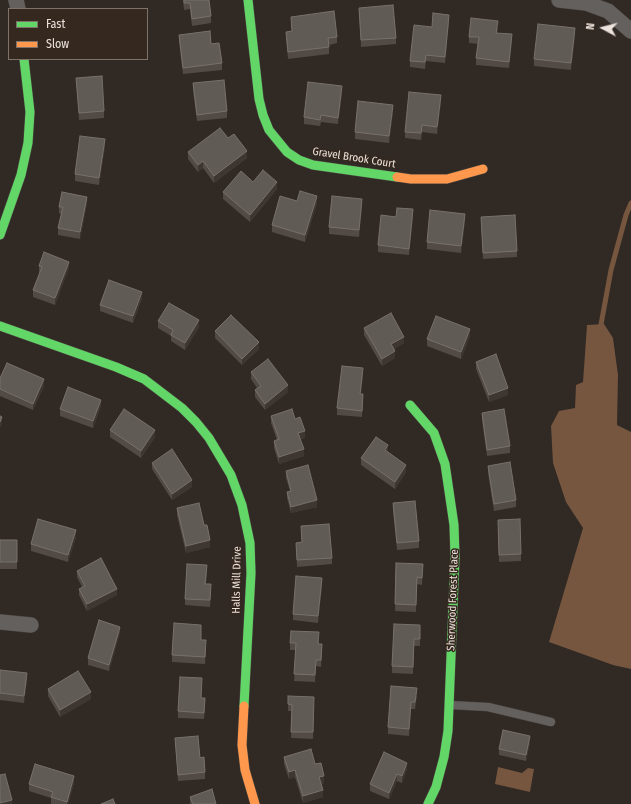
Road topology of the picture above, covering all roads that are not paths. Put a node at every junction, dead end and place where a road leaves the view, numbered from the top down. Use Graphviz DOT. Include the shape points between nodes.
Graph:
graph roads {
  1 [pos="248,0"];
  2 [pos="559,0"];
  3 [pos="631,31"];
  4 [pos="24,60"];
  5 [pos="483,169"];
  6 [pos="0,235"];
  7 [pos="0,326"];
  8 [pos="410,405"];
  9 [pos="0,622"];
  10 [pos="31,625"];
  11 [pos="450,704"];
  12 [pos="551,722"];
  13 [pos="254,804"];
  14 [pos="428,804"];
  1 -- 5 [label="street, Gravel Brook Court" via="263,115 269,130 287,152 313,165 411,179 447,179"];
  2 -- 3 [label="street" via="586,3 608,11"];
  4 -- 6 [label="street" via="30,112 28,143 21,175"];
  7 -- 13 [label="street, Halls Mill Drive" via="144,379 196,422 209,438 231,475 242,505 250,543 251,573 242,745 245,770"];
  8 -- 11 [label="street, Sherwood Forest Place" via="434,433 440,447 453,518 455,557"];
  9 -- 10 [label="street"];
  11 -- 12 [label="lane" via="488,707"];
  11 -- 14 [label="street, Sherwood Forest Place" via="444,757 436,787"];
}
